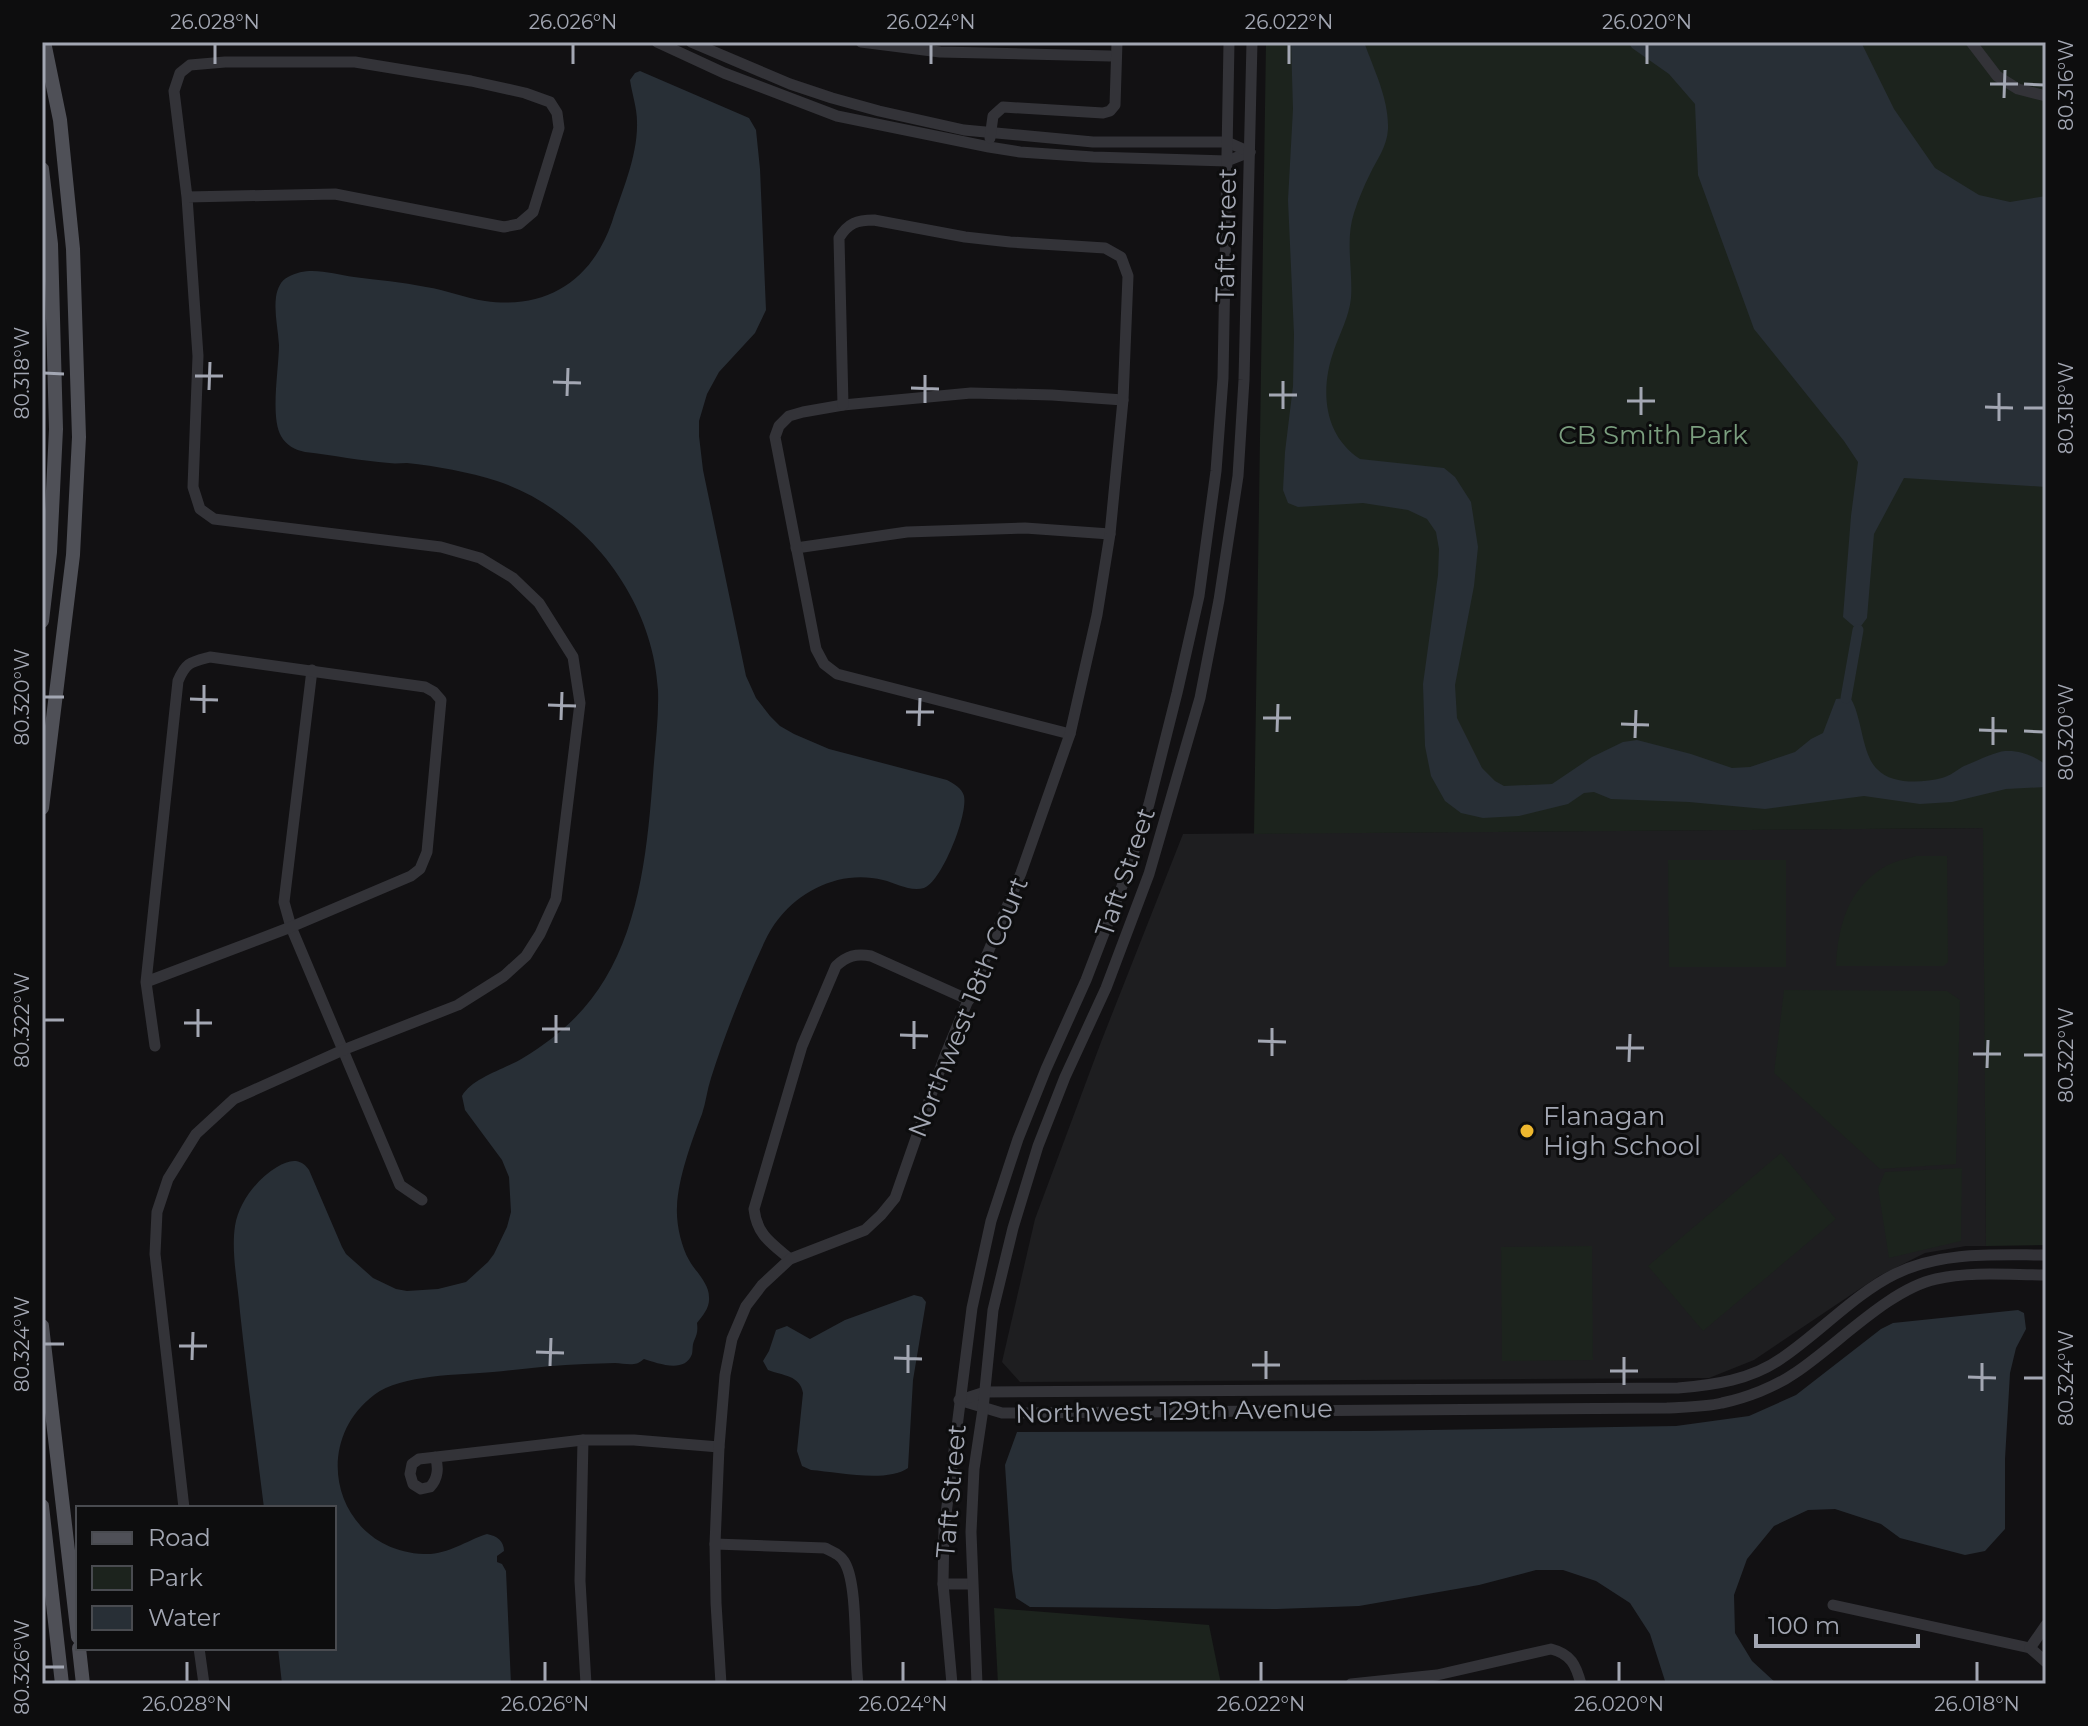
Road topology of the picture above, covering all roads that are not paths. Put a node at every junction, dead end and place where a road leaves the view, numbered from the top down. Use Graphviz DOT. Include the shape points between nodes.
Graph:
graph roads {
  1 [pos="44,42"];
  2 [pos="657,42"];
  3 [pos="691,42"];
  4 [pos="1117,42"];
  5 [pos="1229,42"];
  6 [pos="1252,42"];
  7 [pos="1971,42"];
  8 [pos="855,44"];
  9 [pos="1110,56"];
  10 [pos="2046,96"];
  11 [pos="990,132"];
  12 [pos="1227,142"];
  13 [pos="989,147"];
  14 [pos="1250,152"];
  15 [pos="1227,161"];
  16 [pos="42,169"];
  17 [pos="187,197"];
  18 [pos="1123,400"];
  19 [pos="843,405"];
  20 [pos="1110,534"];
  21 [pos="796,548"];
  22 [pos="42,621"];
  23 [pos="312,670"];
  24 [pos="1070,734"];
  25 [pos="42,808"];
  26 [pos="291,927"];
  27 [pos="146,982"];
  28 [pos="969,1000"];
  29 [pos="155,1046"];
  30 [pos="343,1050"];
  31 [pos="1046,1069"];
  32 [pos="1065,1077"];
  33 [pos="422,1200"];
  34 [pos="2046,1255"];
  35 [pos="790,1259"];
  36 [pos="2046,1275"];
  37 [pos="42,1326"];
  38 [pos="1477,1389"];
  39 [pos="985,1392"];
  40 [pos="959,1400"];
  41 [pos="1491,1408"];
  42 [pos="983,1409"];
  43 [pos="583,1440"];
  44 [pos="719,1447"];
  45 [pos="435,1457"];
  46 [pos="42,1506"];
  47 [pos="184,1506"];
  48 [pos="715,1544"];
  49 [pos="943,1584"];
  50 [pos="972,1584"];
  51 [pos="1833,1605"];
  52 [pos="76,1620"];
  53 [pos="2046,1625"];
  54 [pos="2030,1648"];
  55 [pos="79,1650"];
  56 [pos="199,1650"];
  57 [pos="2046,1662"];
  58 [pos="1438,1679"];
  59 [pos="62,1684"];
  60 [pos="83,1684"];
  61 [pos="204,1684"];
  62 [pos="586,1684"];
  63 [pos="721,1684"];
  64 [pos="858,1684"];
  65 [pos="952,1684"];
  66 [pos="977,1684"];
  67 [pos="1351,1684"];
  68 [pos="1581,1684"];
  1 -- 25 [label="main road" via="60,120 73,249 79,437 73,555"];
  2 -- 13 [label="street" via="837,116"];
  3 -- 11 [label="street" via="832,98"];
  4 -- 11 [label="street" via="1115,105 1110,111 1003,107 993,116"];
  5 -- 12 [label="street, Taft Street"];
  6 -- 14 [label="street, Taft Street"];
  7 -- 10 [label="street" via="1997,76 2018,89"];
  8 -- 9 [label="street"];
  11 -- 12 [label="street" via="1093,142"];
  11 -- 13 [label="street"];
  12 -- 14 [label="street"];
  12 -- 15 [label="street, Taft Street"];
  13 -- 15 [label="street"];
  14 -- 15 [label="street"];
  14 -- 32 [label="street, Taft Street" via="1238,476 1200,698 1149,874"];
  15 -- 31 [label="street, Taft Street" via="1223,378 1199,596 1149,804 1109,921"];
  16 -- 22 [label="main road" via="51,244 56,429"];
  17 -- 17 [label="street" via="174,91 180,73 190,65 355,62 525,93 550,102 557,113 559,128 533,212 519,224 504,227 335,194"];
  17 -- 30 [label="street" via="198,356 193,487 200,509 214,519 441,547 480,558 513,578 539,603 573,657 580,703 556,899 540,934 504,976 458,1005"];
  18 -- 19 [label="street" via="971,393"];
  18 -- 19 [label="street, Northwest 18th Court" via="1128,276 1121,257 1105,248 965,237 859,220 839,238"];
  18 -- 20 [label="street, Northwest 18th Court"];
  19 -- 21 [label="street" via="789,416 775,437"];
  20 -- 21 [label="street" via="1025,528 907,532"];
  20 -- 24 [label="street, Northwest 18th Court"];
  21 -- 24 [label="street" via="816,649 837,674"];
  23 -- 26 [label="street" via="284,902"];
  23 -- 26 [label="street" via="425,687 441,700 427,852 420,869"];
  23 -- 27 [label="street" via="210,657 190,662 183,670"];
  24 -- 28 [label="street, Northwest 18th Court"];
  26 -- 27 [label="street"];
  26 -- 30 [label="street"];
  27 -- 29 [label="street"];
  28 -- 35 [label="street, Northwest 18th Court" via="895,1198 865,1230"];
  28 -- 35 [label="street" via="871,956 846,957 836,966 802,1046 754,1209 763,1235"];
  30 -- 33 [label="street" via="400,1185"];
  30 -- 47 [label="street" via="234,1099 196,1134 168,1179 157,1212 155,1254"];
  31 -- 32 [label="street"];
  31 -- 40 [label="street, Taft Street" via="991,1221"];
  32 -- 39 [label="street, Taft Street" via="1013,1228 993,1310"];
  34 -- 38 [label="street, Northwest 129th Avenue" via="1970,1255 1894,1274 1780,1360 1719,1385"];
  35 -- 44 [label="street, Northwest 18th Court" via="746,1306 732,1339"];
  36 -- 41 [label="street, Northwest 129th Avenue" via="1935,1279 1905,1291 1793,1375 1722,1404"];
  37 -- 52 [label="main road"];
  38 -- 39 [label="street, Northwest 129th Avenue"];
  38 -- 41 [label="street"];
  39 -- 40 [label="street, Northwest 129th Avenue"];
  39 -- 42 [label="street, Taft Street"];
  40 -- 42 [label="street, Northwest 129th Avenue"];
  40 -- 49 [label="street, Taft Street"];
  41 -- 42 [label="street, Northwest 129th Avenue" via="1018,1413"];
  42 -- 50 [label="street, Taft Street" via="974,1469"];
  43 -- 44 [label="street"];
  43 -- 45 [label="street"];
  43 -- 62 [label="street" via="580,1581"];
  44 -- 48 [label="street, Northwest 18th Court"];
  46 -- 59 [label="main road"];
  48 -- 63 [label="street, Northwest 18th Court"];
  48 -- 64 [label="street" via="825,1548 837,1554 852,1581"];
  49 -- 50 [label="street"];
  49 -- 65 [label="street, Taft Street"];
  50 -- 66 [label="street, Taft Street"];
  51 -- 54 [label="street"];
  53 -- 54 [label="street"];
  54 -- 57 [label="street"];
  55 -- 60 [label="main road"];
  56 -- 61 [label="street"];
  58 -- 67 [label="street"];
  58 -- 68 [label="street" via="1551,1649 1571,1658"];
}
